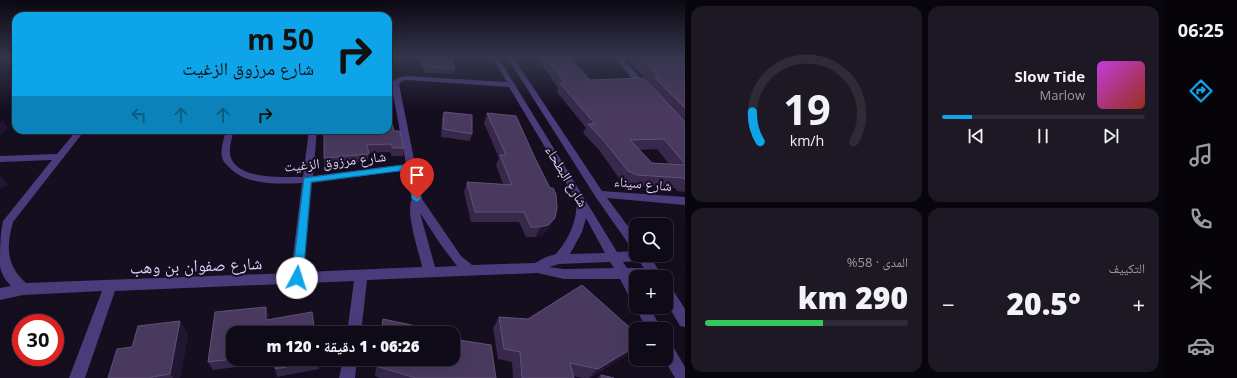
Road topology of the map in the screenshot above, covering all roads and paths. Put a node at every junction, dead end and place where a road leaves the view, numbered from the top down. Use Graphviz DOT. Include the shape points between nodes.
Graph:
graph roads {
  1 [pos="506,75"];
  2 [pos="521,75"];
  3 [pos="633,75"];
  4 [pos="513,85"];
  5 [pos="648,92"];
  6 [pos="392,95"];
  7 [pos="398,96"];
  8 [pos="77,134"];
  9 [pos="229,134"];
  10 [pos="313,134"];
  11 [pos="58,157"];
  12 [pos="0,159"];
  13 [pos="411,166"];
  14 [pos="307,180"];
  15 [pos="599,194"];
  16 [pos="417,199"];
  17 [pos="582,201"];
  18 [pos="685,201"];
  19 [pos="4,223"];
  20 [pos="629,236"];
  21 [pos="629,254"];
  22 [pos="614,256"];
  23 [pos="559,259"];
  24 [pos="537,268"];
  25 [pos="470,271"];
  26 [pos="430,273"];
  27 [pos="623,273"];
  28 [pos="629,273"];
  29 [pos="361,275"];
  30 [pos="297,278"];
  31 [pos="629,284"];
  32 [pos="112,285"];
  33 [pos="23,289"];
  34 [pos="0,294"];
  35 [pos="673,302"];
  36 [pos="685,321"];
  37 [pos="355,326"];
  38 [pos="673,360"];
  39 [pos="349,366"];
  40 [pos="77,378"];
  41 [pos="348,378"];
  42 [pos="683,378"];
  1 -- 4 [label="street, شارع البطحاء"];
  2 -- 15 [label="street, شارع البطحاء"];
  3 -- 5 [label="street"];
  4 -- 7 [label="street" via="403,78 396,82"];
  4 -- 17 [label="street, شارع البطحاء"];
  6 -- 7 [label="street"];
  7 -- 13 [label="street"];
  8 -- 11 [label="street"];
  9 -- 14 [label="street, شارع مرزوق الزغيت" via="227,159 240,173 265,180"];
  10 -- 14 [label="street"];
  11 -- 12 [label="street"];
  11 -- 19 [label="street"];
  13 -- 14 [label="street, شارع مرزوق الزغيت"];
  13 -- 16 [label="street"];
  14 -- 30 [label="street"];
  15 -- 18 [label="street, شارع سيناء"];
  15 -- 20 [label="street, شارع البطحاء"];
  16 -- 25 [label="street" via="457,259"];
  16 -- 26 [label="street" via="415,214"];
  17 -- 22 [label="street, شارع البطحاء"];
  17 -- 23 [label="street" via="582,220 572,242"];
  19 -- 33 [label="street" via="0,247 8,273"];
  21 -- 22 [label="street, شارع صفوان بن وهب"];
  22 -- 23 [label="street, شارع صفوان بن وهب"];
  22 -- 27 [label="street, شارع البطحاء"];
  23 -- 24 [label="street, شارع صفوان بن وهب" via="550,260"];
  24 -- 25 [label="street, شارع صفوان بن وهب"];
  24 -- 27 [label="street, شارع صفوان بن وهب" via="564,274"];
  25 -- 26 [label="street, شارع صفوان بن وهب"];
  26 -- 29 [label="street, شارع صفوان بن وهب"];
  27 -- 28 [label="street, شارع صفوان بن وهب"];
  27 -- 31 [label="street, شارع البطحاء"];
  29 -- 30 [label="street, شارع صفوان بن وهب"];
  29 -- 37 [label="street"];
  30 -- 32 [label="street, شارع صفوان بن وهب"];
  32 -- 33 [label="street, شارع صفوان بن وهب"];
  32 -- 40 [label="street"];
  33 -- 34 [label="street, شارع صفوان بن وهب"];
  35 -- 36 [label="street"];
  38 -- 42 [label="street"];
  39 -- 41 [label="street"];
}
